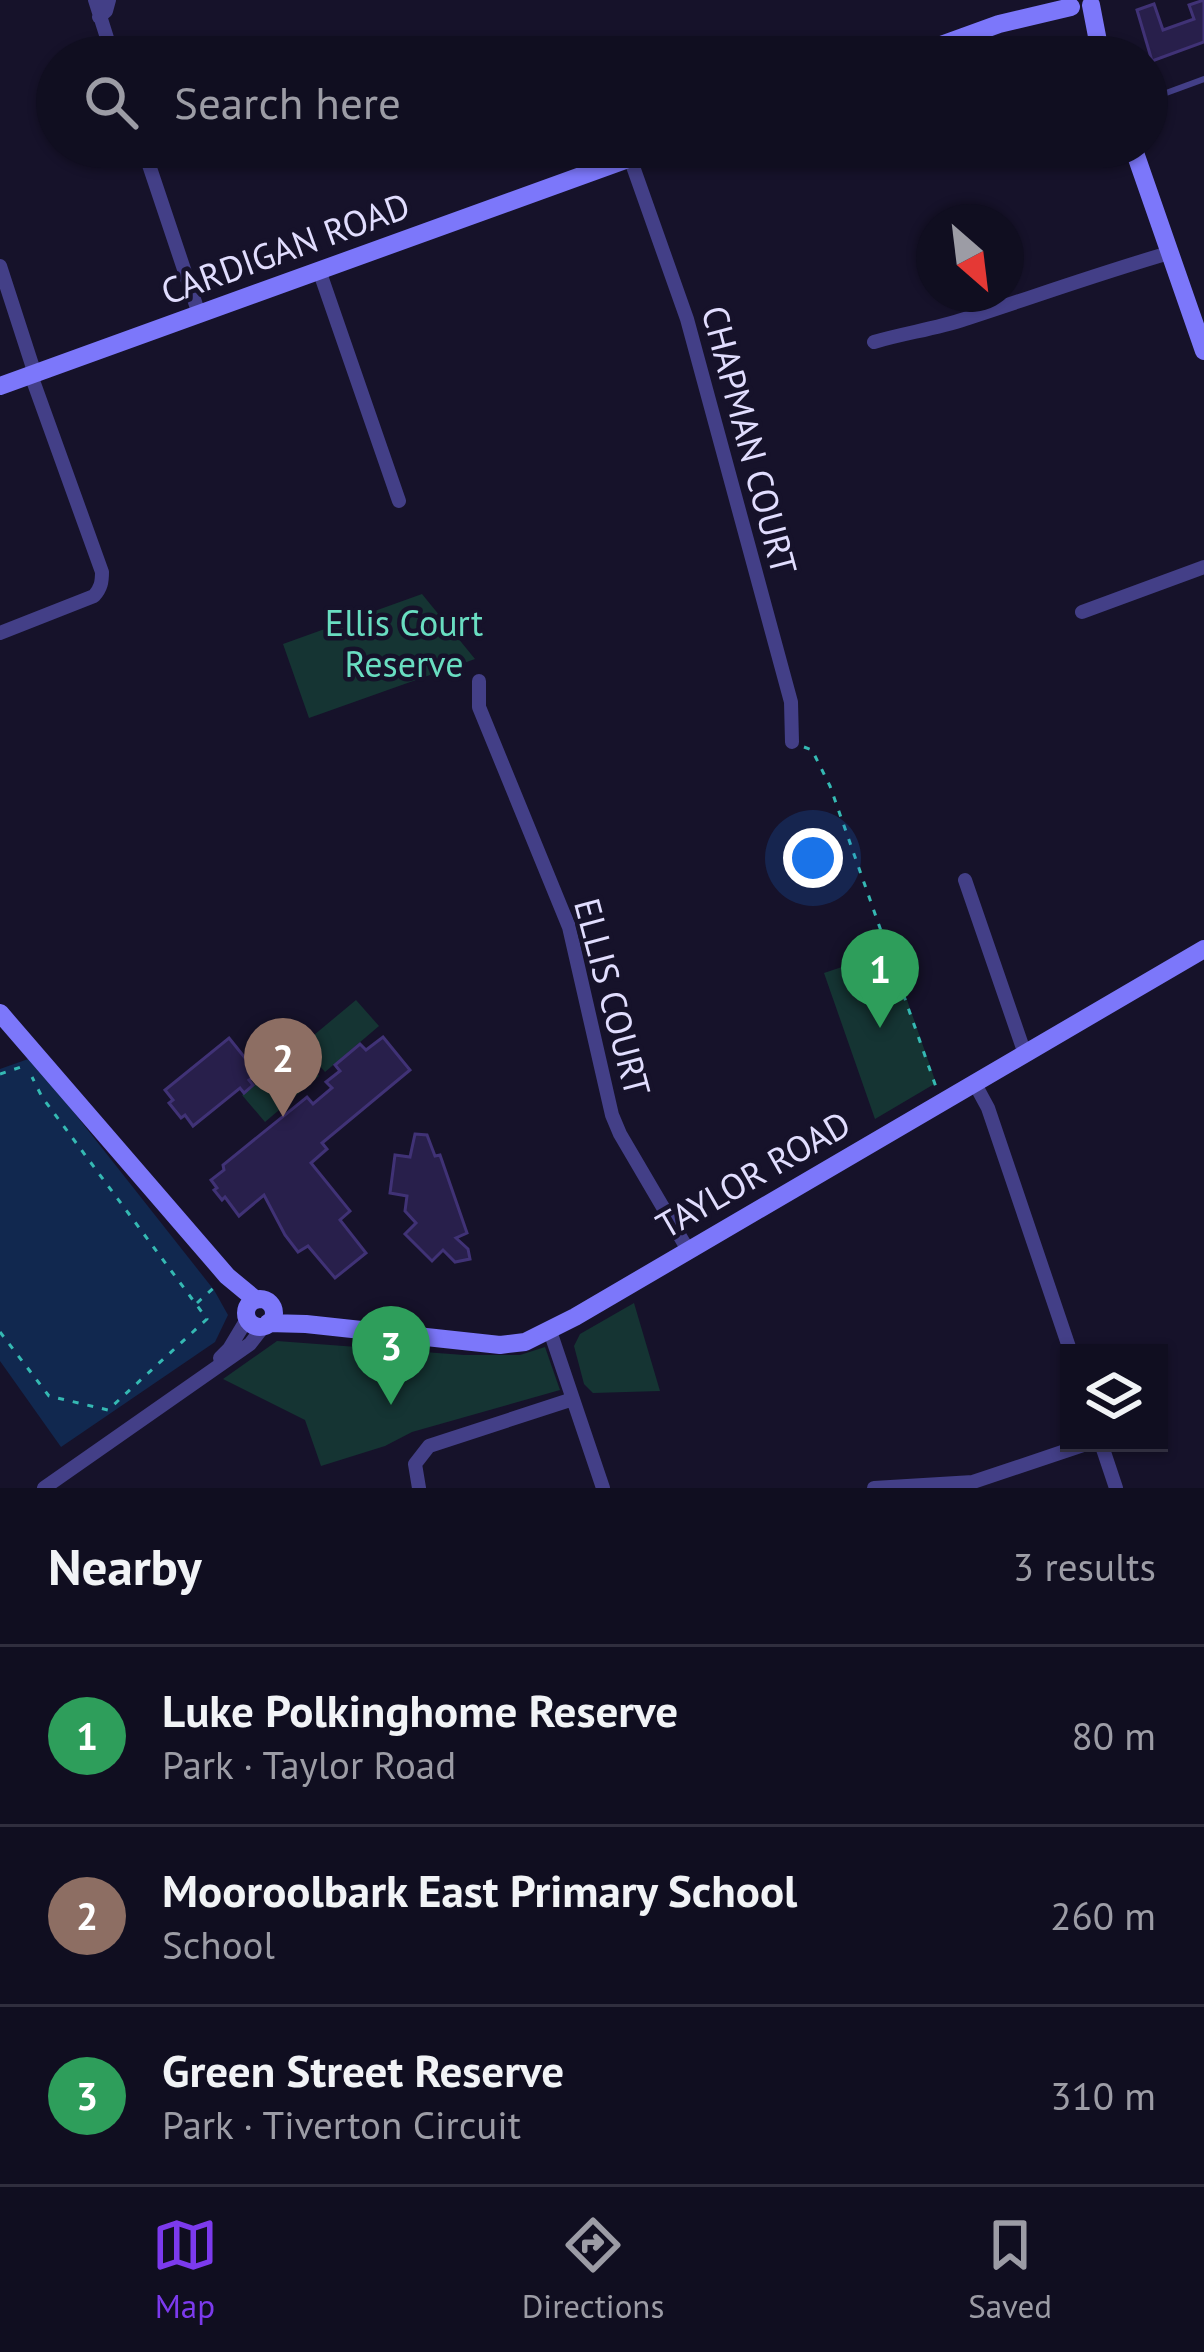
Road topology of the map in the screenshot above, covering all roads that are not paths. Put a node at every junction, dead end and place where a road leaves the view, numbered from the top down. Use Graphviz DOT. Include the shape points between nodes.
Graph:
graph roads {
  1 [pos="95,0"];
  2 [pos="110,0"];
  3 [pos="1047,0"];
  4 [pos="1080,4"];
  5 [pos="99,17"];
  6 [pos="999,24"];
  7 [pos="105,36"];
  8 [pos="966,36"];
  9 [pos="1093,36"];
  10 [pos="1204,79"];
  11 [pos="1168,92"];
  12 [pos="150,168"];
  13 [pos="602,168"];
  14 [pos="633,168"];
  15 [pos="1139,168"];
  16 [pos="1169,253"];
  17 [pos="0,266"];
  18 [pos="319,270"];
  19 [pos="199,314"];
  20 [pos="874,342"];
  21 [pos="1204,348"];
  22 [pos="33,374"];
  23 [pos="0,386"];
  24 [pos="398,501"];
  25 [pos="1204,567"];
  26 [pos="1082,612"];
  27 [pos="0,633"];
  28 [pos="479,681"];
  29 [pos="792,742"];
  30 [pos="965,880"];
  31 [pos="1204,949"];
  32 [pos="0,1013"];
  33 [pos="1025,1054"];
  34 [pos="975,1084"];
  35 [pos="688,1250"];
  36 [pos="259,1315"];
  37 [pos="550,1331"];
  38 [pos="1068,1344"];
  39 [pos="573,1399"];
  40 [pos="1062,1452"];
  41 [pos="1104,1452"];
  42 [pos="47,1487"];
  43 [pos="419,1488"];
  44 [pos="603,1488"];
  45 [pos="874,1488"];
  46 [pos="886,1488"];
  47 [pos="1116,1488"];
  1 -- 5 [label="street"];
  2 -- 5 [label="street"];
  3 -- 6 [label="street"];
  4 -- 6 [label="street"];
  4 -- 9 [label="street"];
  5 -- 7 [label="street"];
  6 -- 8 [label="street"];
  10 -- 11 [label="lane"];
  12 -- 19 [label="street"];
  13 -- 18 [label="street, CARDIGAN ROAD"];
  14 -- 29 [label="street, CHAPMAN COURT" via="693,341 791,702"];
  15 -- 16 [label="street"];
  16 -- 20 [label="street"];
  16 -- 21 [label="street"];
  17 -- 22 [label="street"];
  18 -- 19 [label="street, CARDIGAN ROAD"];
  18 -- 24 [label="street"];
  19 -- 22 [label="street, CARDIGAN ROAD"];
  22 -- 23 [label="street, CARDIGAN ROAD"];
  22 -- 27 [label="street" via="102,580 94,596"];
  25 -- 26 [label="street"];
  28 -- 35 [label="street, ELLIS COURT" via="479,706 569,927 612,1114"];
  30 -- 33 [label="street"];
  31 -- 33 [label="street, TAYLOR ROAD"];
  32 -- 36 [label="street"];
  33 -- 34 [label="street, TAYLOR ROAD"];
  34 -- 35 [label="street, TAYLOR ROAD"];
  34 -- 38 [label="street"];
  35 -- 37 [label="street, TAYLOR ROAD"];
  36 -- 37 [label="street, TAYLOR ROAD" via="500,1346"];
  36 -- 42 [label="street" via="250,1344"];
  37 -- 39 [label="street"];
  39 -- 43 [label="street" via="429,1446 415,1464"];
  39 -- 44 [label="street"];
  40 -- 46 [label="street" via="973,1482"];
  41 -- 47 [label="street"];
  45 -- 46 [label="street"];
}
